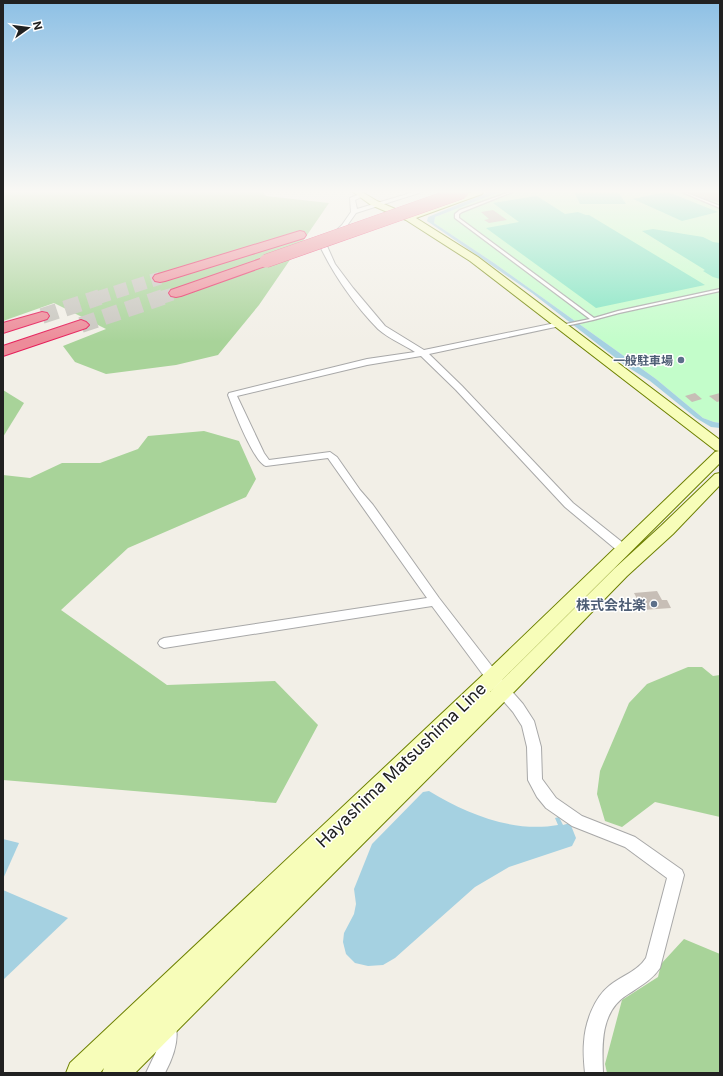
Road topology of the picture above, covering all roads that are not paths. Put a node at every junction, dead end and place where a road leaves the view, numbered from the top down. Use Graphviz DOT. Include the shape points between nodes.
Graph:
graph roads {
  1 [pos="277,242"];
  2 [pos="319,242"];
  3 [pos="325,242"];
  4 [pos="337,242"];
  5 [pos="446,242"];
  6 [pos="490,242"];
  7 [pos="323,247"];
  8 [pos="160,278"];
  9 [pos="720,290"];
  10 [pos="176,293"];
  11 [pos="42,316"];
  12 [pos="593,319"];
  13 [pos="564,324"];
  14 [pos="81,325"];
  15 [pos="3,328"];
  16 [pos="3,351"];
  17 [pos="423,353"];
  18 [pos="720,447"];
  19 [pos="720,455"];
  20 [pos="720,477"];
  21 [pos="623,549"];
  22 [pos="435,601"];
  23 [pos="164,644"];
  24 [pos="498,684"];
  25 [pos="169,1021"];
  26 [pos="80,1073"];
  27 [pos="116,1073"];
  28 [pos="155,1073"];
  29 [pos="594,1073"];
  1 -- 8 [label="highway"];
  2 -- 10 [label="highway, bridge"];
  3 -- 7 [label="street"];
  4 -- 7 [label="street"];
  5 -- 13 [label="main road"];
  6 -- 12 [label="lane"];
  7 -- 17 [label="street" via="350,290 382,328"];
  9 -- 12 [label="lane"];
  11 -- 15 [label="highway"];
  12 -- 13 [label="lane"];
  13 -- 17 [label="street"];
  13 -- 18 [label="main road"];
  14 -- 16 [label="highway"];
  17 -- 21 [label="street" via="460,388 569,505"];
  17 -- 22 [label="street" via="367,362 232,395 259,454 266,463 330,455"];
  19 -- 21 [label="main road, Hayashima Matsushima Line"];
  20 -- 24 [label="main road, Hayashima Matsushima Line" via="667,530"];
  21 -- 24 [label="main road, Hayashima Matsushima Line"];
  22 -- 23 [label="street"];
  22 -- 24 [label="street"];
  24 -- 25 [label="main road, Hayashima Matsushima Line"];
  24 -- 26 [label="main road, Hayashima Matsushima Line"];
  24 -- 29 [label="street" via="529,725 534,747 535,780 551,803 577,821 630,842 676,875 654,962 648,971 614,994 600,1012 593,1041"];
  25 -- 27 [label="main road, Hayashima Matsushima Line"];
  25 -- 28 [label="street" via="165,1054"];
}
